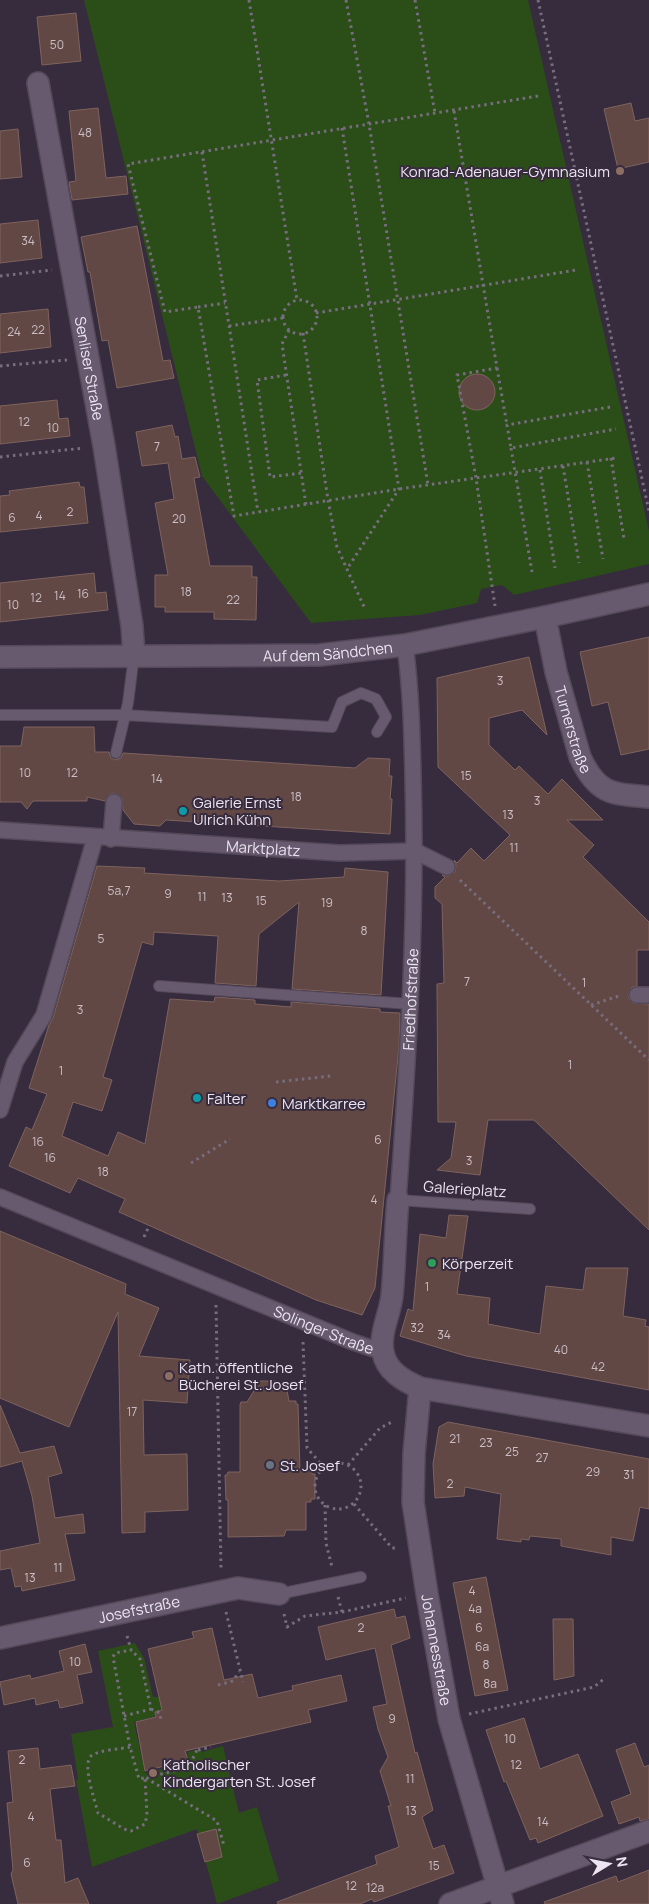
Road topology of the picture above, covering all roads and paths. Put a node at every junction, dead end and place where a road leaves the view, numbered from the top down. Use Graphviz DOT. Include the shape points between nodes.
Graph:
graph roads {
  1 [pos="249,0"];
  2 [pos="346,0"];
  3 [pos="414,0"];
  4 [pos="538,0"];
  5 [pos="38,83"];
  6 [pos="538,96"];
  7 [pos="454,110"];
  8 [pos="435,113"];
  9 [pos="369,124"];
  10 [pos="342,128"];
  11 [pos="271,140"];
  12 [pos="202,152"];
  13 [pos="72,268"];
  14 [pos="576,270"];
  15 [pos="0,276"];
  16 [pos="484,285"];
  17 [pos="398,299"];
  18 [pos="297,300"];
  19 [pos="224,303"];
  20 [pos="370,303"];
  21 [pos="198,307"];
  22 [pos="316,313"];
  23 [pos="283,318"];
  24 [pos="229,326"];
  25 [pos="289,330"];
  26 [pos="303,333"];
  27 [pos="88,358"];
  28 [pos="0,366"];
  29 [pos="497,368"];
  30 [pos="286,375"];
  31 [pos="610,407"];
  32 [pos="507,425"];
  33 [pos="616,429"];
  34 [pos="104,446"];
  35 [pos="511,448"];
  36 [pos="0,457"];
  37 [pos="611,458"];
  38 [pos="616,458"];
  39 [pos="587,462"];
  40 [pos="563,466"];
  41 [pos="540,470"];
  42 [pos="302,474"];
  43 [pos="516,474"];
  44 [pos="476,478"];
  45 [pos="428,485"];
  46 [pos="399,489"];
  47 [pos="328,500"];
  48 [pos="306,505"];
  49 [pos="649,511"];
  50 [pos="258,512"];
  51 [pos="624,539"];
  52 [pos="603,559"];
  53 [pos="579,563"];
  54 [pos="555,568"];
  55 [pos="347,569"];
  56 [pos="532,572"];
  57 [pos="649,594"];
  58 [pos="365,609"];
  59 [pos="545,617"];
  60 [pos="500,626"];
  61 [pos="406,645"];
  62 [pos="134,655"];
  63 [pos="0,657"];
  64 [pos="0,715"];
  65 [pos="124,716"];
  66 [pos="377,732"];
  67 [pos="116,753"];
  68 [pos="649,797"];
  69 [pos="114,802"];
  70 [pos="0,830"];
  71 [pos="95,838"];
  72 [pos="111,839"];
  73 [pos="415,851"];
  74 [pos="447,867"];
  75 [pos="159,986"];
  76 [pos="643,995"];
  77 [pos="411,1004"];
  78 [pos="591,1005"];
  79 [pos="649,1060"];
  80 [pos="331,1076"];
  81 [pos="276,1082"];
  82 [pos="0,1110"];
  83 [pos="230,1139"];
  84 [pos="191,1163"];
  85 [pos="0,1197"];
  86 [pos="398,1200"];
  87 [pos="530,1209"];
  88 [pos="215,1285"];
  89 [pos="302,1321"];
  90 [pos="383,1352"];
  91 [pos="420,1388"];
  92 [pos="417,1420"];
  93 [pos="649,1426"];
  94 [pos="348,1465"];
  95 [pos="324,1467"];
  96 [pos="354,1504"];
  97 [pos="325,1505"];
  98 [pos="400,1548"];
  99 [pos="361,1577"];
  100 [pos="335,1582"];
  101 [pos="222,1591"];
  102 [pos="279,1594"];
  103 [pos="427,1594"];
  104 [pos="342,1612"];
  105 [pos="127,1636"];
  106 [pos="0,1638"];
  107 [pos="132,1650"];
  108 [pos="239,1671"];
  109 [pos="605,1678"];
  110 [pos="242,1682"];
  111 [pos="218,1685"];
  112 [pos="151,1709"];
  113 [pos="124,1716"];
  114 [pos="449,1719"];
  115 [pos="162,1721"];
  116 [pos="130,1747"];
  117 [pos="211,1747"];
  118 [pos="145,1778"];
  119 [pos="649,1831"];
  120 [pos="224,1846"];
  121 [pos="500,1896"];
  122 [pos="450,1904"];
  1 -- 11 [label="path"];
  2 -- 9 [label="path"];
  3 -- 8 [label="path"];
  4 -- 49 [label="path"];
  5 -- 13 [label="street, Senliser Straße"];
  6 -- 7 [label="path"];
  7 -- 8 [label="path"];
  7 -- 16 [label="path"];
  8 -- 9 [label="path"];
  9 -- 10 [label="path"];
  9 -- 17 [label="path"];
  10 -- 11 [label="path"];
  10 -- 20 [label="path"];
  11 -- 12 [label="path"];
  11 -- 18 [label="path"];
  12 -- 19 [label="path"];
  12 -- 21 [label="path" via="128,164 165,312"];
  13 -- 15 [label="path"];
  13 -- 27 [label="street, Senliser Straße"];
  14 -- 16 [label="path"];
  16 -- 17 [label="path"];
  16 -- 29 [label="path"];
  17 -- 20 [label="path"];
  17 -- 45 [label="path"];
  18 -- 22 [label="path" via="309,303"];
  18 -- 23 [label="path" via="288,304"];
  19 -- 21 [label="path"];
  19 -- 24 [label="path"];
  20 -- 22 [label="path"];
  20 -- 46 [label="path"];
  21 -- 50 [label="path" via="234,516"];
  22 -- 26 [label="path" via="314,326"];
  23 -- 24 [label="path"];
  23 -- 25 [label="path"];
  24 -- 50 [label="path"];
  25 -- 26 [label="path"];
  25 -- 30 [label="path" via="282,344"];
  26 -- 47 [label="path"];
  27 -- 28 [label="path"];
  27 -- 34 [label="street, Senliser Straße"];
  29 -- 32 [label="path"];
  29 -- 44 [label="path" via="457,375"];
  30 -- 42 [label="path"];
  30 -- 42 [label="path" via="257,380 270,477"];
  31 -- 32 [label="path"];
  32 -- 35 [label="path"];
  33 -- 35 [label="path"];
  34 -- 36 [label="path"];
  34 -- 62 [label="street, Senliser Straße"];
  35 -- 43 [label="path"];
  37 -- 38 [label="path"];
  37 -- 39 [label="path"];
  37 -- 51 [label="path"];
  39 -- 40 [label="path"];
  39 -- 52 [label="path"];
  40 -- 41 [label="path"];
  40 -- 53 [label="path"];
  41 -- 43 [label="path"];
  41 -- 54 [label="path"];
  42 -- 48 [label="path"];
  43 -- 44 [label="path"];
  43 -- 56 [label="path"];
  44 -- 45 [label="path"];
  44 -- 60 [label="path"];
  45 -- 46 [label="path"];
  46 -- 47 [label="path"];
  46 -- 55 [label="path"];
  47 -- 48 [label="path"];
  47 -- 55 [label="path" via="337,547"];
  48 -- 50 [label="path"];
  55 -- 58 [label="path"];
  57 -- 59 [label="street, Auf dem Sändchen"];
  59 -- 60 [label="street, Auf dem Sändchen"];
  59 -- 68 [label="street, Turnerstraße" via="556,672 586,770 595,782 615,794"];
  60 -- 61 [label="street, Auf dem Sändchen"];
  61 -- 62 [label="street, Auf dem Sändchen" via="311,655"];
  61 -- 73 [label="street, Friedhofstraße"];
  62 -- 63 [label="street, Auf dem Sändchen"];
  62 -- 65 [label="lane"];
  64 -- 65 [label="lane"];
  65 -- 66 [label="lane" via="332,727 342,702 360,693 376,699 386,717"];
  65 -- 67 [label="lane"];
  69 -- 72 [label="street"];
  70 -- 71 [label="street, Marktplatz"];
  71 -- 72 [label="street, Marktplatz"];
  71 -- 82 [label="street" via="44,1015 15,1062"];
  72 -- 73 [label="street, Marktplatz" via="340,853"];
  73 -- 74 [label="street"];
  73 -- 77 [label="street, Friedhofstraße"];
  74 -- 78 [label="path"];
  75 -- 77 [label="lane"];
  76 -- 78 [label="path" via="615,996"];
  77 -- 86 [label="street, Friedhofstraße"];
  78 -- 79 [label="path"];
  80 -- 81 [label="path"];
  83 -- 84 [label="path"];
  85 -- 88 [label="street, Solinger Straße"];
  86 -- 87 [label="lane, Galerieplatz"];
  86 -- 90 [label="street, Friedhofstraße" via="392,1295"];
  88 -- 89 [label="street, Solinger Straße"];
  88 -- 101 [label="path"];
  89 -- 90 [label="street, Solinger Straße"];
  89 -- 95 [label="path" via="307,1448"];
  90 -- 91 [label="street, Solinger Straße" via="396,1374"];
  91 -- 92 [label="street, Johannesstraße"];
  91 -- 93 [label="street, Solinger Straße"];
  92 -- 94 [label="path" via="398,1420 380,1428"];
  92 -- 103 [label="street, Johannesstraße" via="413,1502"];
  94 -- 95 [label="path" via="336,1462"];
  94 -- 96 [label="path" via="360,1475 362,1483 359,1498"];
  95 -- 97 [label="path" via="315,1486"];
  96 -- 97 [label="path" via="340,1510"];
  96 -- 98 [label="path" via="392,1548"];
  97 -- 100 [label="path" via="326,1542"];
  99 -- 100 [label="lane"];
  100 -- 102 [label="lane"];
  100 -- 104 [label="path"];
  101 -- 102 [label="street, Josefstraße" via="238,1588"];
  101 -- 106 [label="street, Josefstraße"];
  101 -- 108 [label="path"];
  102 -- 104 [label="path" via="287,1627 305,1616"];
  103 -- 104 [label="path"];
  103 -- 114 [label="street, Johannesstraße"];
  105 -- 107 [label="path"];
  107 -- 112 [label="path" via="140,1659"];
  107 -- 113 [label="path" via="115,1653 113,1657"];
  108 -- 110 [label="path"];
  108 -- 111 [label="path" via="234,1681"];
  109 -- 114 [label="path" via="594,1687"];
  112 -- 113 [label="path"];
  112 -- 115 [label="path" via="160,1713"];
  113 -- 116 [label="path"];
  114 -- 121 [label="street, Johannesstraße"];
  116 -- 118 [label="path" via="139,1779"];
  116 -- 118 [label="path" via="96,1753 88,1760 98,1813 130,1831 145,1824"];
  117 -- 118 [label="path" via="198,1749 188,1768"];
  118 -- 120 [label="path" via="217,1821"];
  119 -- 121 [label="street"];
  121 -- 122 [label="street"];
}
